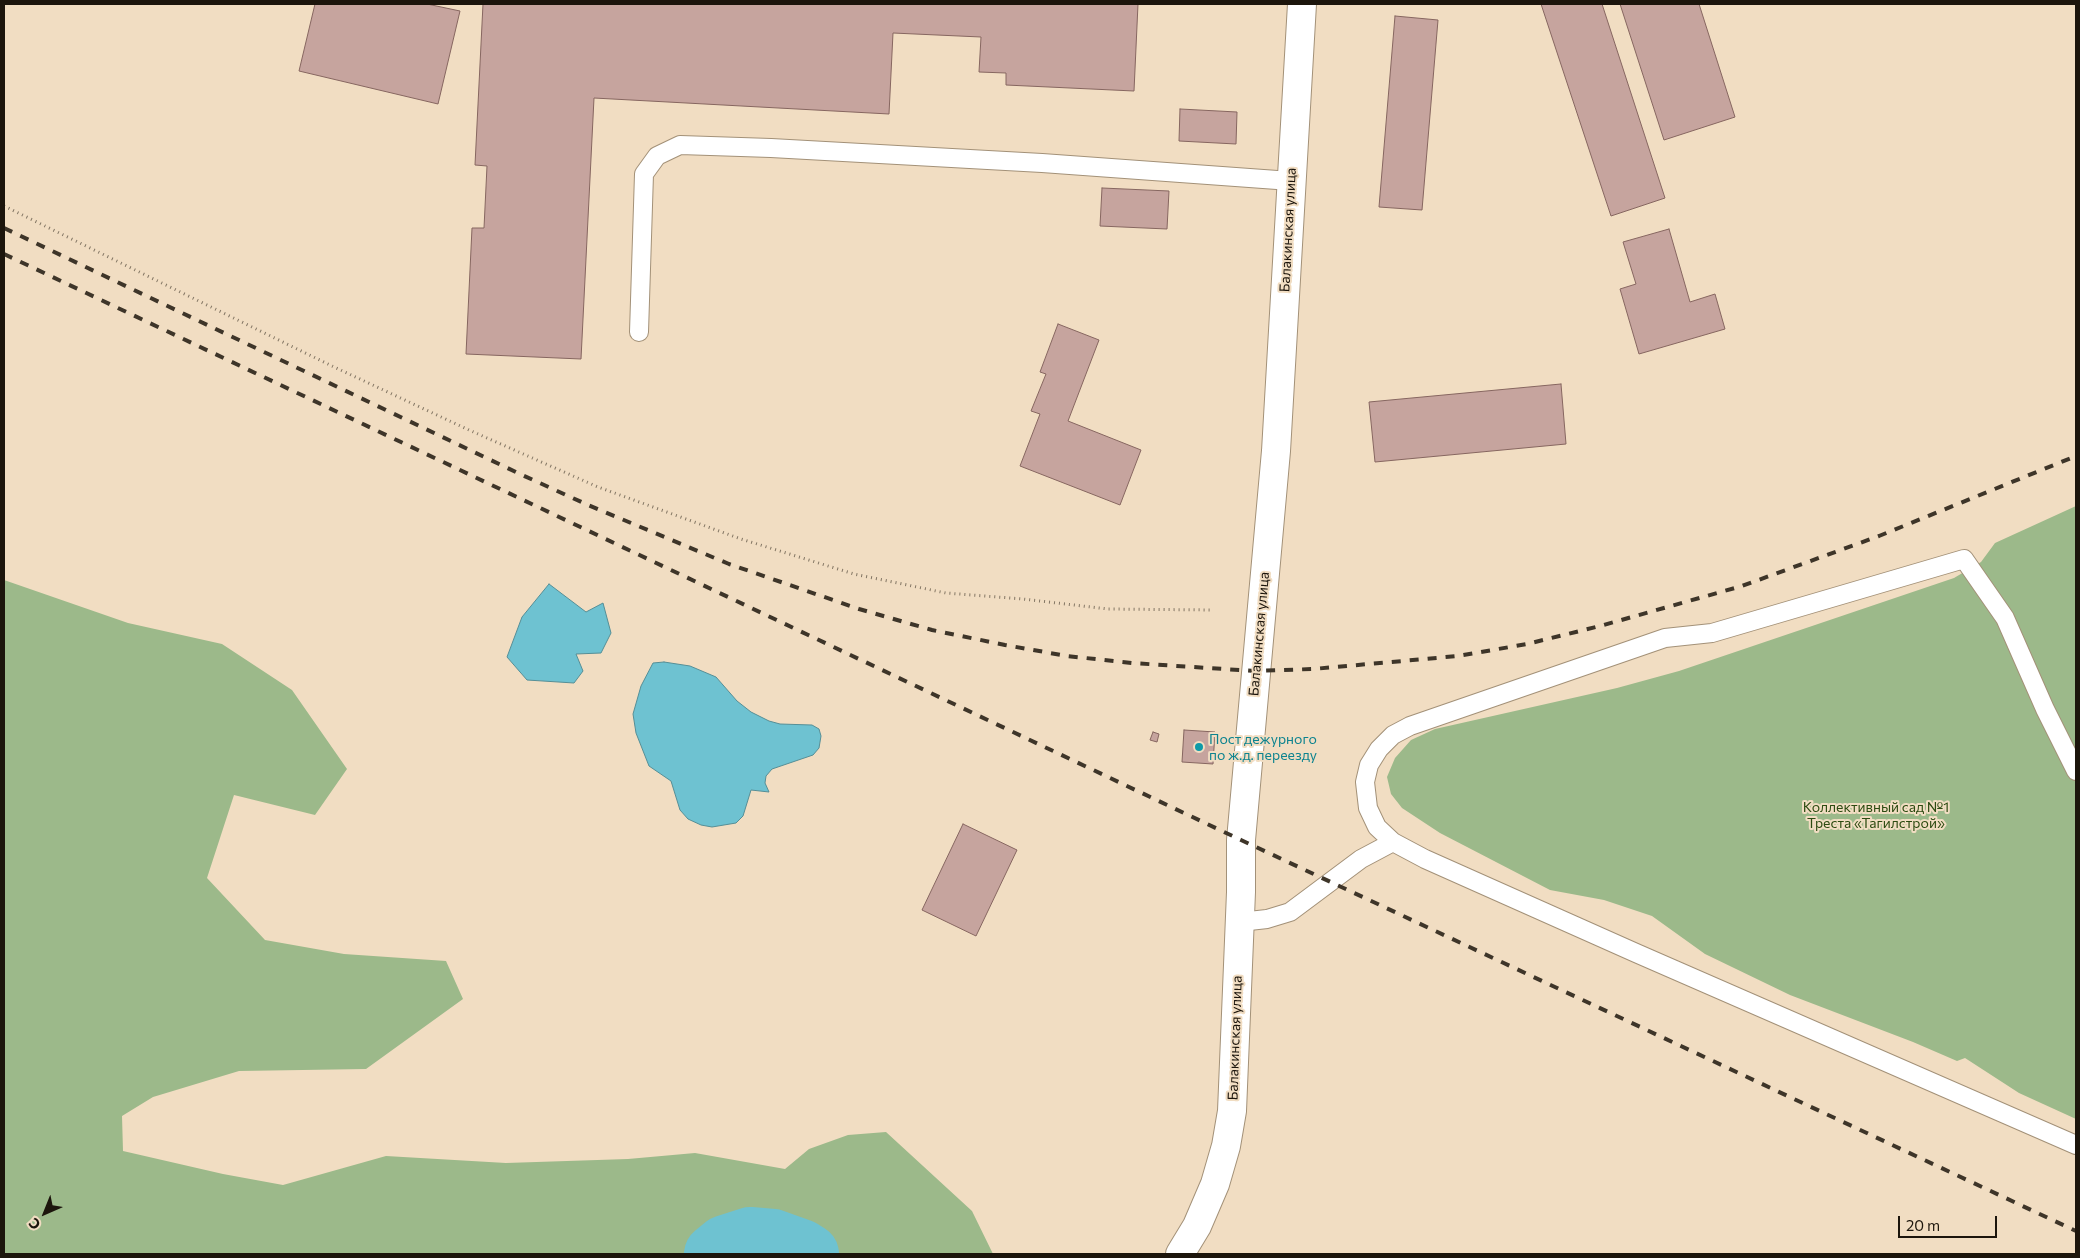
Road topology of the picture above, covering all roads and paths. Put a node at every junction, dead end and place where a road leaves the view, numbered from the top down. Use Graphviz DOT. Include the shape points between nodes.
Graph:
graph roads {
  1 [pos="1302,4"];
  2 [pos="1291,181"];
  3 [pos="4,206"];
  4 [pos="639,332"];
  5 [pos="1213,610"];
  6 [pos="2076,772"];
  7 [pos="1393,842"];
  8 [pos="1240,922"];
  9 [pos="2076,1145"];
  10 [pos="1180,1254"];
  1 -- 2 [label="street, Балакинская улица"];
  2 -- 4 [label="lane" via="1032,163 680,145 657,156 644,174"];
  2 -- 8 [label="street, Балакинская улица" via="1276,451 1241,840"];
  3 -- 5 [label="path" via="469,430 598,487 741,539 854,574 946,593 1108,609"];
  6 -- 7 [label="lane" via="2005,618 1964,559 1712,633 1665,638 1410,726 1379,749 1369,765 1365,782 1368,808 1377,827"];
  7 -- 8 [label="lane" via="1362,859 1290,912"];
  7 -- 9 [label="lane" via="1425,860 1636,954"];
  8 -- 10 [label="street, Балакинская улица" via="1229,1129 1215,1184 1197,1226"];
}
